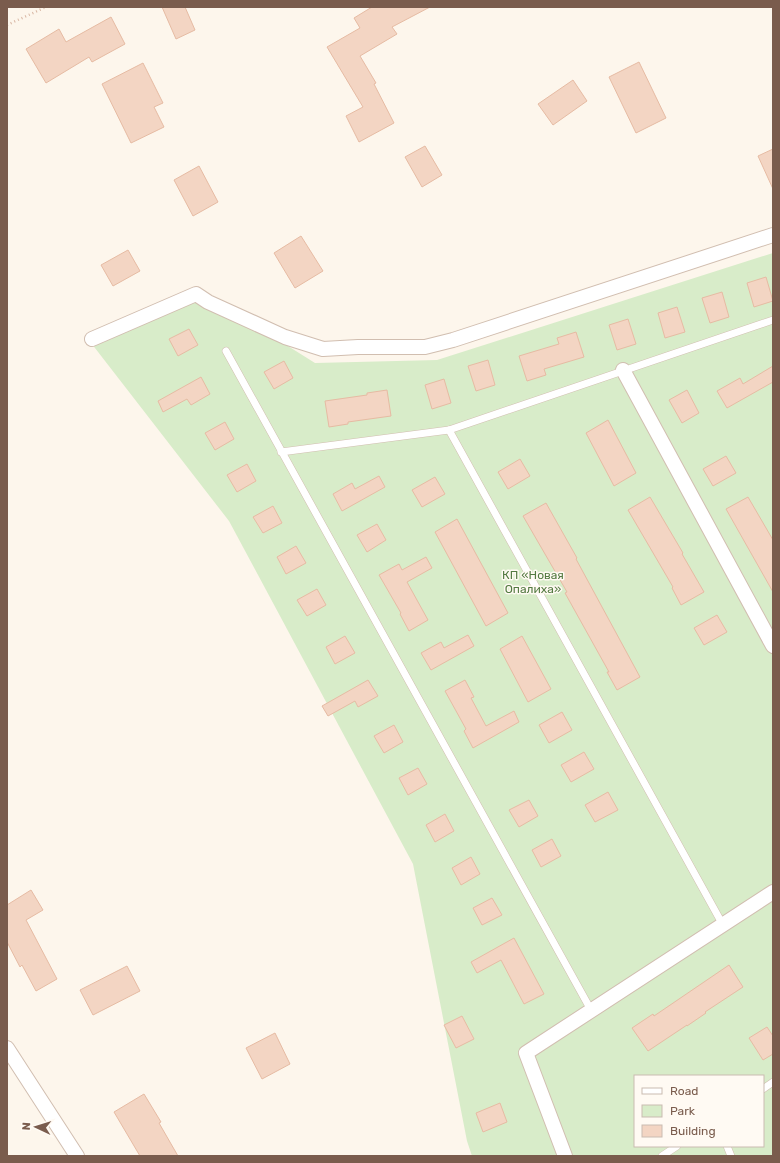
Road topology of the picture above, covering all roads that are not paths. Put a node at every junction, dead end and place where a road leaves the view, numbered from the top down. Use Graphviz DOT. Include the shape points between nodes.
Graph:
graph roads {
  1 [pos="773,235"];
  2 [pos="773,320"];
  3 [pos="92,339"];
  4 [pos="226,351"];
  5 [pos="623,370"];
  6 [pos="449,430"];
  7 [pos="281,452"];
  8 [pos="773,646"];
  9 [pos="773,892"];
  10 [pos="723,925"];
  11 [pos="591,1010"];
  12 [pos="7,1048"];
  13 [pos="773,1082"];
  14 [pos="764,1088"];
  15 [pos="676,1147"];
  16 [pos="726,1147"];
  17 [pos="77,1156"];
  18 [pos="565,1156"];
  19 [pos="662,1156"];
  20 [pos="731,1156"];
  1 -- 3 [label="street" via="425,347 322,349 284,337 196,294"];
  2 -- 5 [label="lane"];
  4 -- 7 [label="lane"];
  5 -- 6 [label="lane"];
  5 -- 8 [label="street"];
  6 -- 7 [label="lane"];
  6 -- 10 [label="lane"];
  7 -- 11 [label="lane"];
  9 -- 10 [label="street"];
  10 -- 11 [label="street"];
  11 -- 18 [label="street" via="526,1053"];
  12 -- 17 [label="street"];
  13 -- 14 [label="lane"];
  15 -- 19 [label="lane"];
  16 -- 20 [label="lane"];
}
